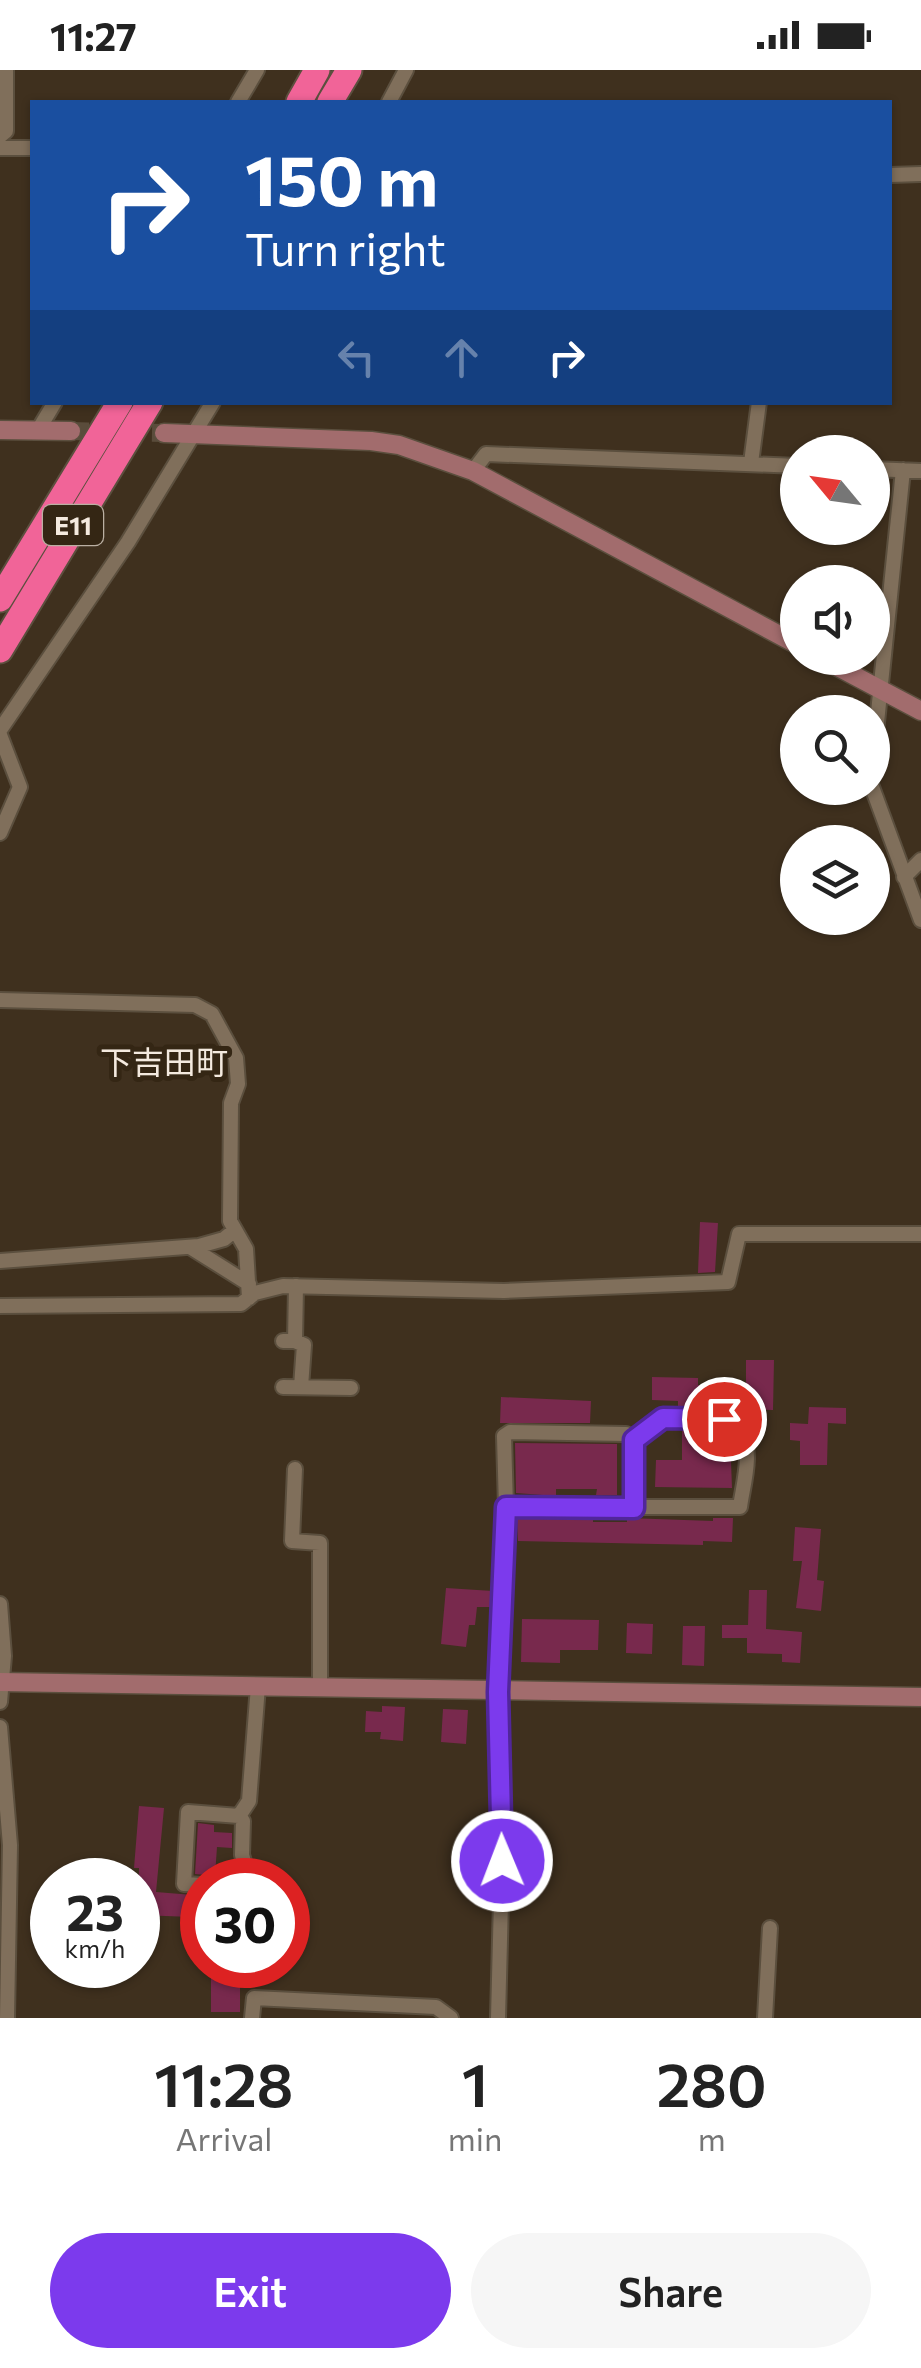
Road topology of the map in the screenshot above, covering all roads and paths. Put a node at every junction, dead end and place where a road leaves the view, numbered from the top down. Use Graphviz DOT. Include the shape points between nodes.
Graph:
graph roads {
  1 [pos="6,70"];
  2 [pos="257,70"];
  3 [pos="317,70"];
  4 [pos="349,70"];
  5 [pos="406,70"];
  6 [pos="239,100"];
  7 [pos="300,100"];
  8 [pos="331,100"];
  9 [pos="390,100"];
  10 [pos="0,136"];
  11 [pos="0,148"];
  12 [pos="30,148"];
  13 [pos="892,174"];
  14 [pos="921,174"];
  15 [pos="53,405"];
  16 [pos="118,405"];
  17 [pos="148,405"];
  18 [pos="211,405"];
  19 [pos="758,405"];
  20 [pos="0,430"];
  21 [pos="71,431"];
  22 [pos="37,432"];
  23 [pos="164,433"];
  24 [pos="193,435"];
  25 [pos="751,464"];
  26 [pos="780,465"];
  27 [pos="890,470"];
  28 [pos="902,470"];
  29 [pos="473,471"];
  30 [pos="921,471"];
  31 [pos="0,600"];
  32 [pos="780,635"];
  33 [pos="0,650"];
  34 [pos="853,675"];
  35 [pos="881,690"];
  36 [pos="880,695"];
  37 [pos="921,712"];
  38 [pos="0,733"];
  39 [pos="878,805"];
  40 [pos="0,834"];
  41 [pos="921,860"];
  42 [pos="904,877"];
  43 [pos="921,920"];
  44 [pos="0,1000"];
  45 [pos="235,1230"];
  46 [pos="921,1234"];
  47 [pos="190,1246"];
  48 [pos="0,1261"];
  49 [pos="296,1286"];
  50 [pos="249,1291"];
  51 [pos="0,1306"];
  52 [pos="283,1386"];
  53 [pos="301,1387"];
  54 [pos="351,1388"];
  55 [pos="634,1440"];
  56 [pos="295,1469"];
  57 [pos="506,1507"];
  58 [pos="634,1508"];
  59 [pos="0,1604"];
  60 [pos="1,1682"];
  61 [pos="258,1686"];
  62 [pos="320,1688"];
  63 [pos="498,1692"];
  64 [pos="921,1697"];
  65 [pos="0,1702"];
  66 [pos="0,1727"];
  67 [pos="239,1816"];
  68 [pos="185,1858"];
  69 [pos="243,1858"];
  70 [pos="770,1928"];
  71 [pos="7,2018"];
  72 [pos="252,2018"];
  73 [pos="451,2018"];
  74 [pos="498,2018"];
  75 [pos="766,2018"];
  1 -- 10 [label="street" via="6,131"];
  2 -- 6 [label="street"];
  3 -- 7 [label="highway"];
  4 -- 8 [label="highway"];
  5 -- 9 [label="street"];
  11 -- 12 [label="street"];
  13 -- 14 [label="street"];
  15 -- 22 [label="street"];
  16 -- 31 [label="highway, E11"];
  17 -- 33 [label="highway, E11"];
  18 -- 24 [label="street"];
  19 -- 25 [label="street"];
  20 -- 22 [label="street"];
  21 -- 22 [label="street"];
  23 -- 24 [label="street"];
  24 -- 29 [label="street" via="371,441"];
  24 -- 38 [label="street"];
  25 -- 26 [label="street"];
  25 -- 29 [label="street" via="486,454"];
  27 -- 28 [label="street"];
  28 -- 30 [label="street"];
  28 -- 35 [label="street"];
  29 -- 32 [label="street"];
  34 -- 35 [label="street"];
  35 -- 36 [label="street"];
  35 -- 37 [label="street"];
  38 -- 40 [label="street" via="20,787"];
  39 -- 42 [label="street"];
  41 -- 42 [label="street"];
  42 -- 43 [label="street"];
  44 -- 45 [label="street" via="196,1005 212,1014 238,1073 231,1104"];
  45 -- 47 [label="street"];
  45 -- 50 [label="street" via="246,1249"];
  46 -- 49 [label="street" via="739,1234 728,1282 504,1291"];
  47 -- 48 [label="street"];
  47 -- 50 [label="street"];
  49 -- 50 [label="street"];
  49 -- 53 [label="street" via="289,1341 304,1345"];
  50 -- 51 [label="street" via="241,1304"];
  52 -- 53 [label="street"];
  53 -- 54 [label="street"];
  55 -- 57 [label="street" via="626,1434 510,1432 502,1452"];
  55 -- 58 [label="street"];
  55 -- 58 [label="street" via="663,1418 724,1419 740,1431 746,1464 740,1507"];
  56 -- 62 [label="street" via="292,1541 320,1543"];
  57 -- 58 [label="street"];
  57 -- 63 [label="street"];
  59 -- 60 [label="street"];
  60 -- 61 [label="street"];
  60 -- 65 [label="street"];
  61 -- 62 [label="street"];
  61 -- 67 [label="street" via="250,1802"];
  62 -- 63 [label="street"];
  63 -- 64 [label="street"];
  63 -- 74 [label="street"];
  66 -- 71 [label="street" via="10,1846"];
  67 -- 68 [label="street" via="188,1812"];
  67 -- 69 [label="street"];
  70 -- 75 [label="street"];
  72 -- 73 [label="street" via="254,1998 436,2006"];
}
